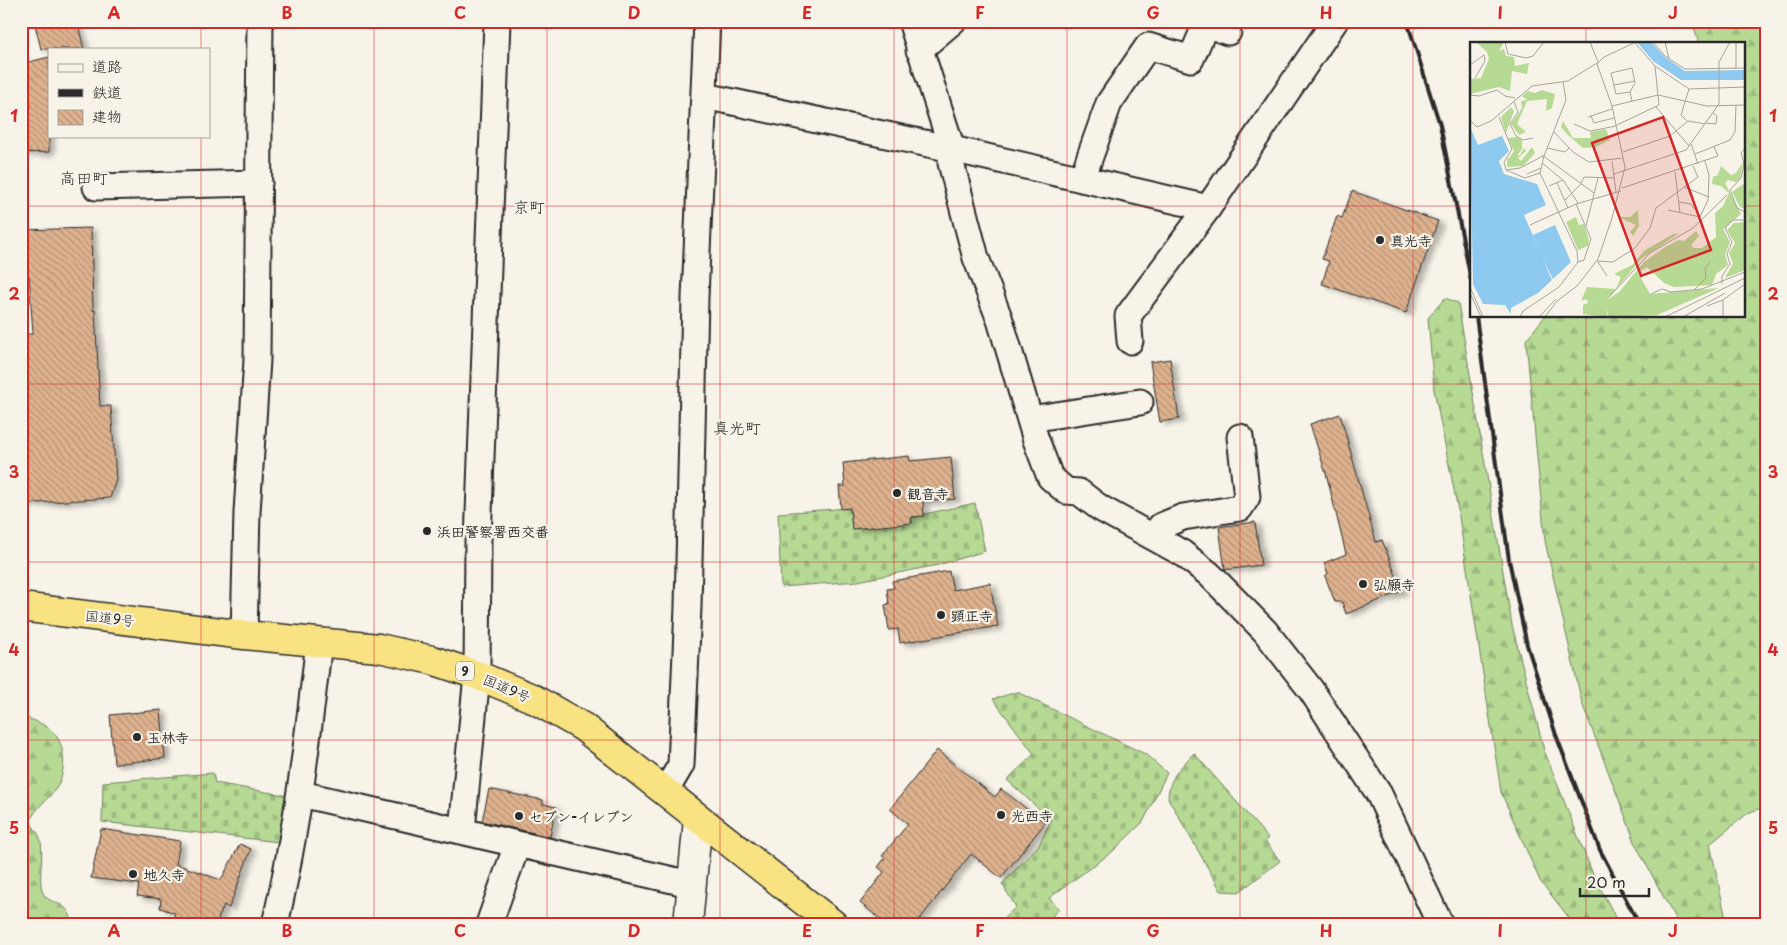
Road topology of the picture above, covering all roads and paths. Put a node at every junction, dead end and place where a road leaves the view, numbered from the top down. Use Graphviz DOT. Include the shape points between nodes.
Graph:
graph roads {
  1 [pos="260,21"];
  2 [pos="497,21"];
  3 [pos="707,21"];
  4 [pos="911,21"];
  5 [pos="954,21"];
  6 [pos="1335,21"];
  7 [pos="1228,32"];
  8 [pos="919,50"];
  9 [pos="705,96"];
  10 [pos="952,149"];
  11 [pos="1082,179"];
  12 [pos="259,183"];
  13 [pos="96,187"];
  14 [pos="1208,208"];
  15 [pos="1130,342"];
  16 [pos="1140,402"];
  17 [pos="1030,419"];
  18 [pos="1240,437"];
  19 [pos="1154,536"];
  20 [pos="21,607"];
  21 [pos="244,635"];
  22 [pos="319,642"];
  23 [pos="477,675"];
  24 [pos="665,792"];
  25 [pos="301,794"];
  26 [pos="698,819"];
  27 [pos="462,830"];
  28 [pos="517,845"];
  29 [pos="690,884"];
  30 [pos="275,924"];
  31 [pos="489,924"];
  32 [pos="688,924"];
  33 [pos="833,924"];
  34 [pos="1440,924"];
  1 -- 12 [label="street"];
  2 -- 23 [label="street" via="478,541"];
  3 -- 9 [label="street"];
  4 -- 8 [label="street"];
  5 -- 8 [label="street"];
  6 -- 14 [label="street"];
  7 -- 11 [label="street" via="1206,24 1191,59 1148,46 1110,103"];
  8 -- 10 [label="street"];
  9 -- 10 [label="street"];
  9 -- 24 [label="street" via="695,298 681,765"];
  10 -- 11 [label="street"];
  10 -- 17 [label="street" via="951,163 976,258 1000,320"];
  11 -- 14 [label="street"];
  12 -- 13 [label="street"];
  12 -- 21 [label="street" via="257,360 247,512"];
  14 -- 15 [label="street" via="1128,316"];
  16 -- 17 [label="street"];
  17 -- 19 [label="street" via="1050,476 1066,490 1079,492 1100,508"];
  18 -- 19 [label="street" via="1247,497 1240,508 1183,517 1161,526"];
  19 -- 34 [label="street" via="1209,574 1264,631 1311,690 1379,794"];
  20 -- 21 [label="highway, 国道9号 / 9"];
  21 -- 22 [label="highway, 国道9号 / 9"];
  22 -- 23 [label="highway, 国道9号 / 9" via="388,650"];
  22 -- 25 [label="street"];
  23 -- 24 [label="highway, 国道9号 / 9" via="532,698 583,727"];
  23 -- 27 [label="street"];
  24 -- 26 [label="highway, 国道9号 / 9"];
  25 -- 27 [label="street"];
  25 -- 30 [label="street"];
  26 -- 29 [label="main road"];
  26 -- 33 [label="highway, 国道9号 / 9"];
  27 -- 28 [label="street"];
  28 -- 29 [label="street"];
  28 -- 31 [label="street"];
  29 -- 32 [label="main road"];
}
